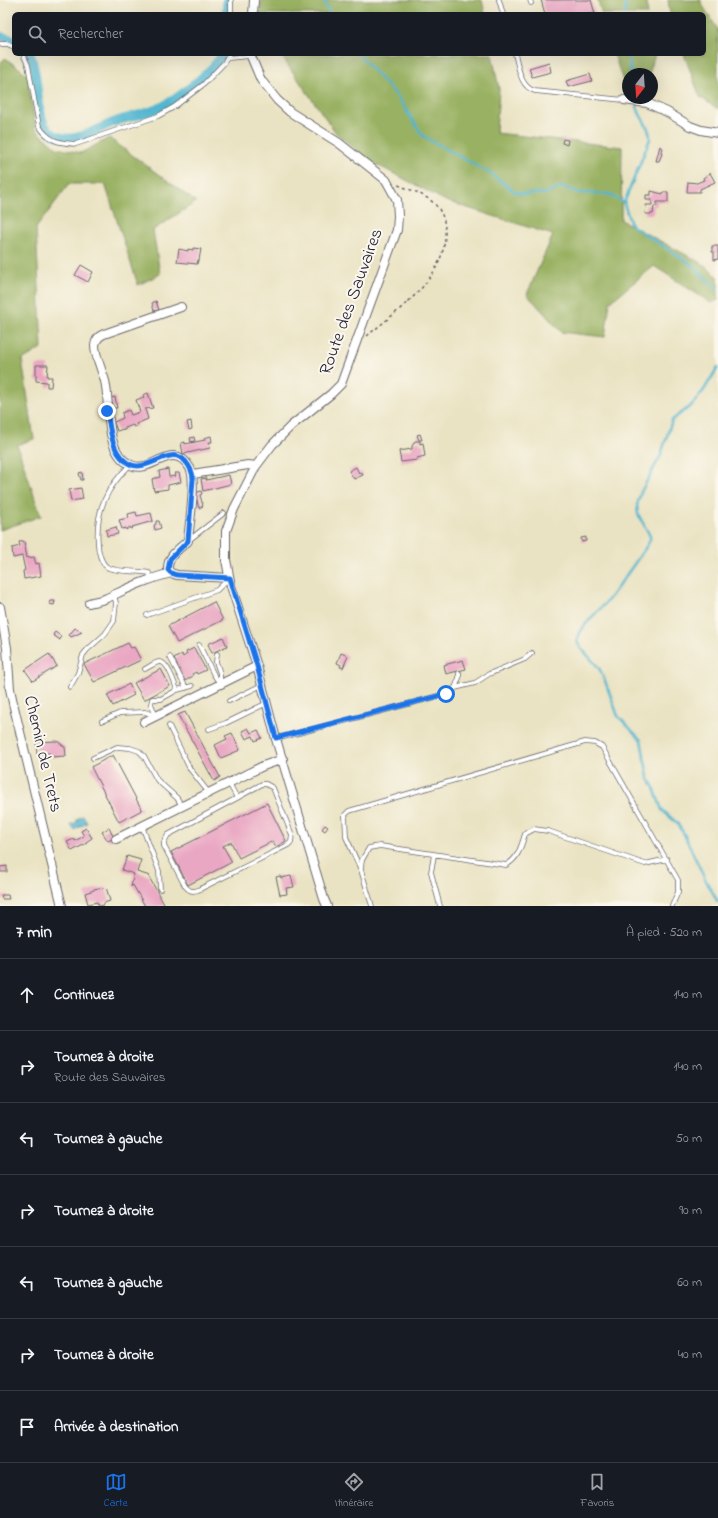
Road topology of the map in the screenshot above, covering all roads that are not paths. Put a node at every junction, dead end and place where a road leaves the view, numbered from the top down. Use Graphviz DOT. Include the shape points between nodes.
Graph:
graph roads {
  1 [pos="231,0"];
  2 [pos="254,0"];
  3 [pos="499,0"];
  4 [pos="231,12"];
  5 [pos="253,12"];
  6 [pos="502,12"];
  7 [pos="0,44"];
  8 [pos="12,46"];
  9 [pos="24,56"];
  10 [pos="228,56"];
  11 [pos="250,56"];
  12 [pos="516,56"];
  13 [pos="622,100"];
  14 [pos="649,104"];
  15 [pos="718,133"];
  16 [pos="181,307"];
  17 [pos="130,465"];
  18 [pos="256,466"];
  19 [pos="193,474"];
  20 [pos="224,513"];
  21 [pos="188,541"];
  22 [pos="171,573"];
  23 [pos="230,578"];
  24 [pos="151,579"];
  25 [pos="113,594"];
  26 [pos="89,603"];
  27 [pos="0,607"];
  28 [pos="147,615"];
  29 [pos="199,645"];
  30 [pos="532,653"];
  31 [pos="217,654"];
  32 [pos="170,657"];
  33 [pos="257,666"];
  34 [pos="145,669"];
  35 [pos="459,673"];
  36 [pos="220,684"];
  37 [pos="262,685"];
  38 [pos="192,686"];
  39 [pos="70,687"];
  40 [pos="186,688"];
  41 [pos="455,688"];
  42 [pos="177,690"];
  43 [pos="229,701"];
  44 [pos="267,703"];
  45 [pos="156,716"];
  46 [pos="102,721"];
  47 [pos="144,722"];
  48 [pos="169,726"];
  49 [pos="209,729"];
  50 [pos="276,738"];
  51 [pos="93,758"];
  52 [pos="282,759"];
  53 [pos="229,783"];
  54 [pos="210,793"];
  55 [pos="237,798"];
  56 [pos="182,806"];
  57 [pos="142,826"];
  58 [pos="116,839"];
  59 [pos="434,855"];
  60 [pos="667,859"];
  61 [pos="361,870"];
  62 [pos="160,889"];
  63 [pos="62,906"];
  64 [pos="327,906"];
  65 [pos="372,906"];
  66 [pos="440,906"];
  67 [pos="672,906"];
  1 -- 4 [label="lane"];
  2 -- 5 [label="street"];
  3 -- 6 [label="lane"];
  7 -- 8 [label="lane"];
  9 -- 10 [label="lane" via="28,64 39,126 53,140 64,144 76,144 158,116 204,84"];
  11 -- 18 [label="street, Route des Sauvaires" via="261,80 290,112 339,143 386,180 397,200 398,216 396,230 341,384 291,426"];
  12 -- 13 [label="lane" via="528,89"];
  14 -- 15 [label="street" via="690,126"];
  16 -- 17 [label="street" via="104,334 96,340 95,347 105,382 107,411 115,446 124,461"];
  17 -- 19 [label="street" via="142,466 174,456 185,461"];
  17 -- 24 [label="lane" via="112,483 101,506 98,515 98,548 106,566 149,573"];
  18 -- 19 [label="street"];
  18 -- 23 [label="street, Route des Sauvaires" via="226,531 226,560"];
  19 -- 21 [label="street"];
  20 -- 21 [label="lane"];
  21 -- 22 [label="street" via="170,559 168,570"];
  22 -- 23 [label="street"];
  22 -- 24 [label="street"];
  23 -- 28 [label="lane" via="217,590"];
  23 -- 33 [label="street, Route des Sauvaires"];
  24 -- 25 [label="street"];
  25 -- 26 [label="street"];
  25 -- 39 [label="lane" via="116,603 114,621 105,634 83,655 78,673"];
  27 -- 63 [label="street, Chemin de Trets" via="10,689"];
  29 -- 36 [label="lane"];
  30 -- 41 [label="lane" via="475,683"];
  31 -- 36 [label="lane"];
  32 -- 40 [label="lane"];
  33 -- 36 [label="street"];
  33 -- 37 [label="street, Route des Sauvaires"];
  34 -- 42 [label="lane" via="162,662 166,665"];
  35 -- 41 [label="lane"];
  36 -- 45 [label="street"];
  37 -- 43 [label="lane"];
  37 -- 44 [label="street, Route des Sauvaires"];
  38 -- 40 [label="lane"];
  40 -- 42 [label="lane"];
  41 -- 50 [label="lane" via="446,694"];
  42 -- 45 [label="lane" via="161,699 152,699 151,704"];
  44 -- 49 [label="lane"];
  44 -- 50 [label="street, Route des Sauvaires"];
  45 -- 46 [label="lane" via="145,712 120,713"];
  45 -- 47 [label="street"];
  48 -- 54 [label="lane" via="190,769"];
  50 -- 52 [label="street, Route des Sauvaires"];
  51 -- 56 [label="lane" via="117,747 139,751 157,780"];
  52 -- 53 [label="street"];
  52 -- 64 [label="street, Route des Sauvaires"];
  53 -- 54 [label="street"];
  53 -- 55 [label="lane"];
  54 -- 56 [label="street"];
  55 -- 55 [label="lane" via="262,784 271,786 292,835 291,842 198,890 188,890 164,846 165,838"];
  56 -- 57 [label="street"];
  57 -- 58 [label="street"];
  57 -- 62 [label="lane" via="159,871"];
  59 -- 60 [label="lane" via="506,865 513,862 519,853 525,834 534,830 548,831 645,864"];
  59 -- 61 [label="lane" via="380,846 369,848 362,860"];
  59 -- 66 [label="lane" via="432,872"];
  60 -- 61 [label="lane" via="602,747 585,742 349,811 345,815 346,837"];
  60 -- 67 [label="lane" via="678,880 678,892"];
  61 -- 65 [label="lane"];
}
